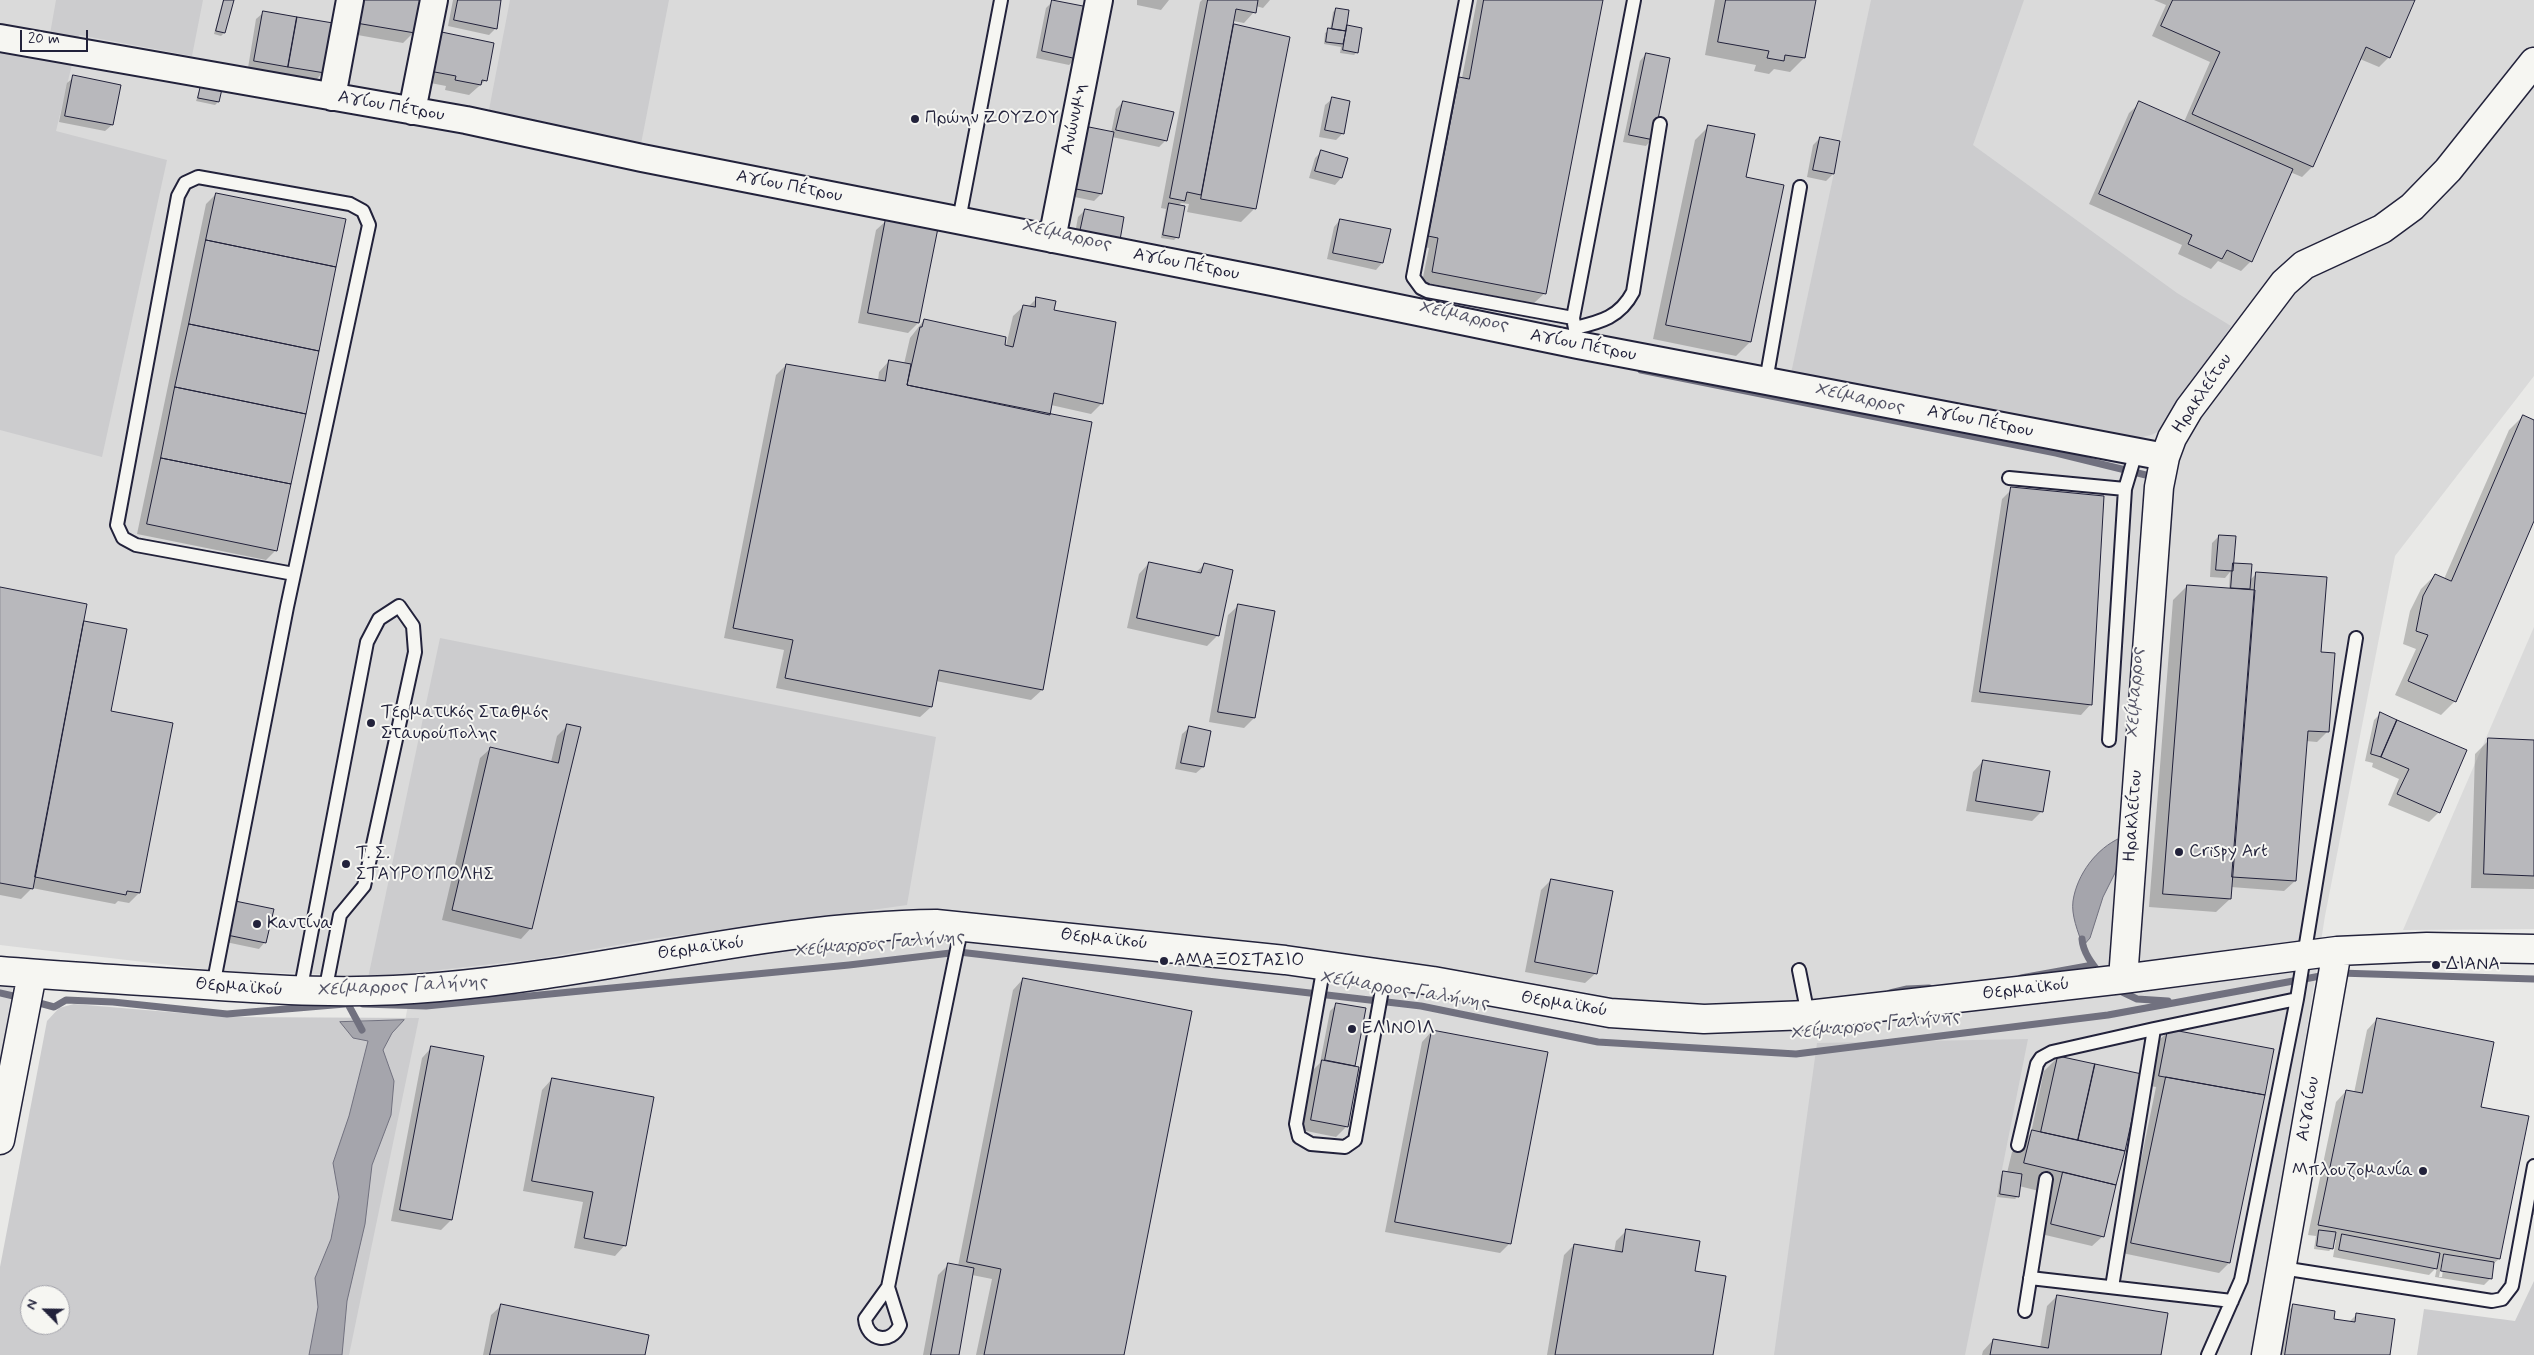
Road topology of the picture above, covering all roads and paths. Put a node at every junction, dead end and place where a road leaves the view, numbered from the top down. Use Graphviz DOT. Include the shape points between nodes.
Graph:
graph roads {
  1 [pos="350,0"];
  2 [pos="434,0"];
  3 [pos="1001,0"];
  4 [pos="1099,0"];
  5 [pos="1466,0"];
  6 [pos="1634,0"];
  7 [pos="0,38"];
  8 [pos="2534,62"];
  9 [pos="332,97"];
  10 [pos="412,111"];
  11 [pos="1660,124"];
  12 [pos="1800,187"];
  13 [pos="959,220"];
  14 [pos="1052,238"];
  15 [pos="1575,331"];
  16 [pos="1766,382"];
  17 [pos="2136,452"];
  18 [pos="2165,457"];
  19 [pos="2009,478"];
  20 [pos="2125,489"];
  21 [pos="294,574"];
  22 [pos="2356,638"];
  23 [pos="2109,740"];
  24 [pos="962,925"];
  25 [pos="2534,949"];
  26 [pos="2337,951"];
  27 [pos="2304,955"];
  28 [pos="1324,965"];
  29 [pos="1799,970"];
  30 [pos="0,971"];
  31 [pos="1385,973"];
  32 [pos="32,974"];
  33 [pos="2123,979"];
  34 [pos="214,986"];
  35 [pos="312,992"];
  36 [pos="2297,998"];
  37 [pos="1808,1015"];
  38 [pos="2154,1029"];
  39 [pos="4,1097"];
  40 [pos="0,1140"];
  41 [pos="2018,1145"];
  42 [pos="2534,1166"];
  43 [pos="2046,1179"];
  44 [pos="2282,1268"];
  45 [pos="2030,1278"];
  46 [pos="888,1287"];
  47 [pos="2112,1287"];
  48 [pos="2232,1301"];
  49 [pos="2024,1311"];
  50 [pos="2208,1355"];
  51 [pos="2266,1355"];
  1 -- 9 [label="street"];
  2 -- 10 [label="street"];
  3 -- 13 [label="lane"];
  4 -- 14 [label="street, Ανώνυμη"];
  5 -- 15 [label="lane" via="1413,278 1427,291"];
  6 -- 15 [label="lane"];
  7 -- 9 [label="street, Αγίου Πέτρου"];
  8 -- 18 [label="street, Ηρακλείτου" via="2448,170 2412,206 2382,230 2304,265 2284,283 2189,408"];
  9 -- 10 [label="street, Αγίου Πέτρου"];
  10 -- 13 [label="street, Αγίου Πέτρου"];
  11 -- 15 [label="lane" via="1633,292 1614,316"];
  12 -- 16 [label="lane"];
  13 -- 14 [label="street, Αγίου Πέτρου"];
  14 -- 15 [label="street, Αγίου Πέτρου"];
  15 -- 16 [label="street, Αγίου Πέτρου"];
  16 -- 17 [label="street, Αγίου Πέτρου"];
  17 -- 18 [label="street, Αγίου Πέτρου"];
  17 -- 20 [label="lane"];
  18 -- 33 [label="street, Ηρακλείτου" via="2155,532"];
  19 -- 20 [label="lane"];
  20 -- 23 [label="lane"];
  21 -- 21 [label="lane" via="369,225 363,211 350,204 198,177 185,183 178,196 118,525 123,538 136,546"];
  21 -- 34 [label="lane"];
  22 -- 27 [label="lane"];
  24 -- 28 [label="street, Θερμαϊκού"];
  24 -- 35 [label="street, Θερμαϊκού" via="903,925 772,938 441,987"];
  24 -- 46 [label="lane"];
  25 -- 26 [label="street, Θερμαϊκού"];
  26 -- 27 [label="street, Θερμαϊκού"];
  26 -- 44 [label="street, Αιγαίου"];
  27 -- 33 [label="street, Θερμαϊκού"];
  27 -- 36 [label="lane"];
  28 -- 31 [label="street, Θερμαϊκού"];
  28 -- 31 [label="lane" via="1296,1124 1299,1137 1311,1144 1345,1147 1355,1140"];
  29 -- 37 [label="lane"];
  30 -- 32 [label="street, Θερμαϊκού"];
  31 -- 37 [label="street, Θερμαϊκού" via="1639,1017 1704,1019"];
  32 -- 34 [label="street, Θερμαϊκού"];
  32 -- 39 [label="street"];
  33 -- 37 [label="street, Θερμαϊκού"];
  34 -- 35 [label="street, Θερμαϊκού"];
  35 -- 35 [label="lane" via="367,642 379,619 399,606 413,626 415,652 364,886 340,915"];
  36 -- 38 [label="lane"];
  36 -- 48 [label="lane" via="2241,1280"];
  38 -- 41 [label="lane" via="2052,1052 2041,1058 2034,1070"];
  38 -- 47 [label="lane"];
  39 -- 40 [label="street"];
  42 -- 44 [label="lane" via="2512,1286 2502,1299 2492,1301"];
  43 -- 45 [label="lane"];
  44 -- 51 [label="street, Αιγαίου"];
  45 -- 47 [label="lane"];
  45 -- 49 [label="lane"];
  47 -- 48 [label="lane"];
  48 -- 50 [label="lane"];
}
